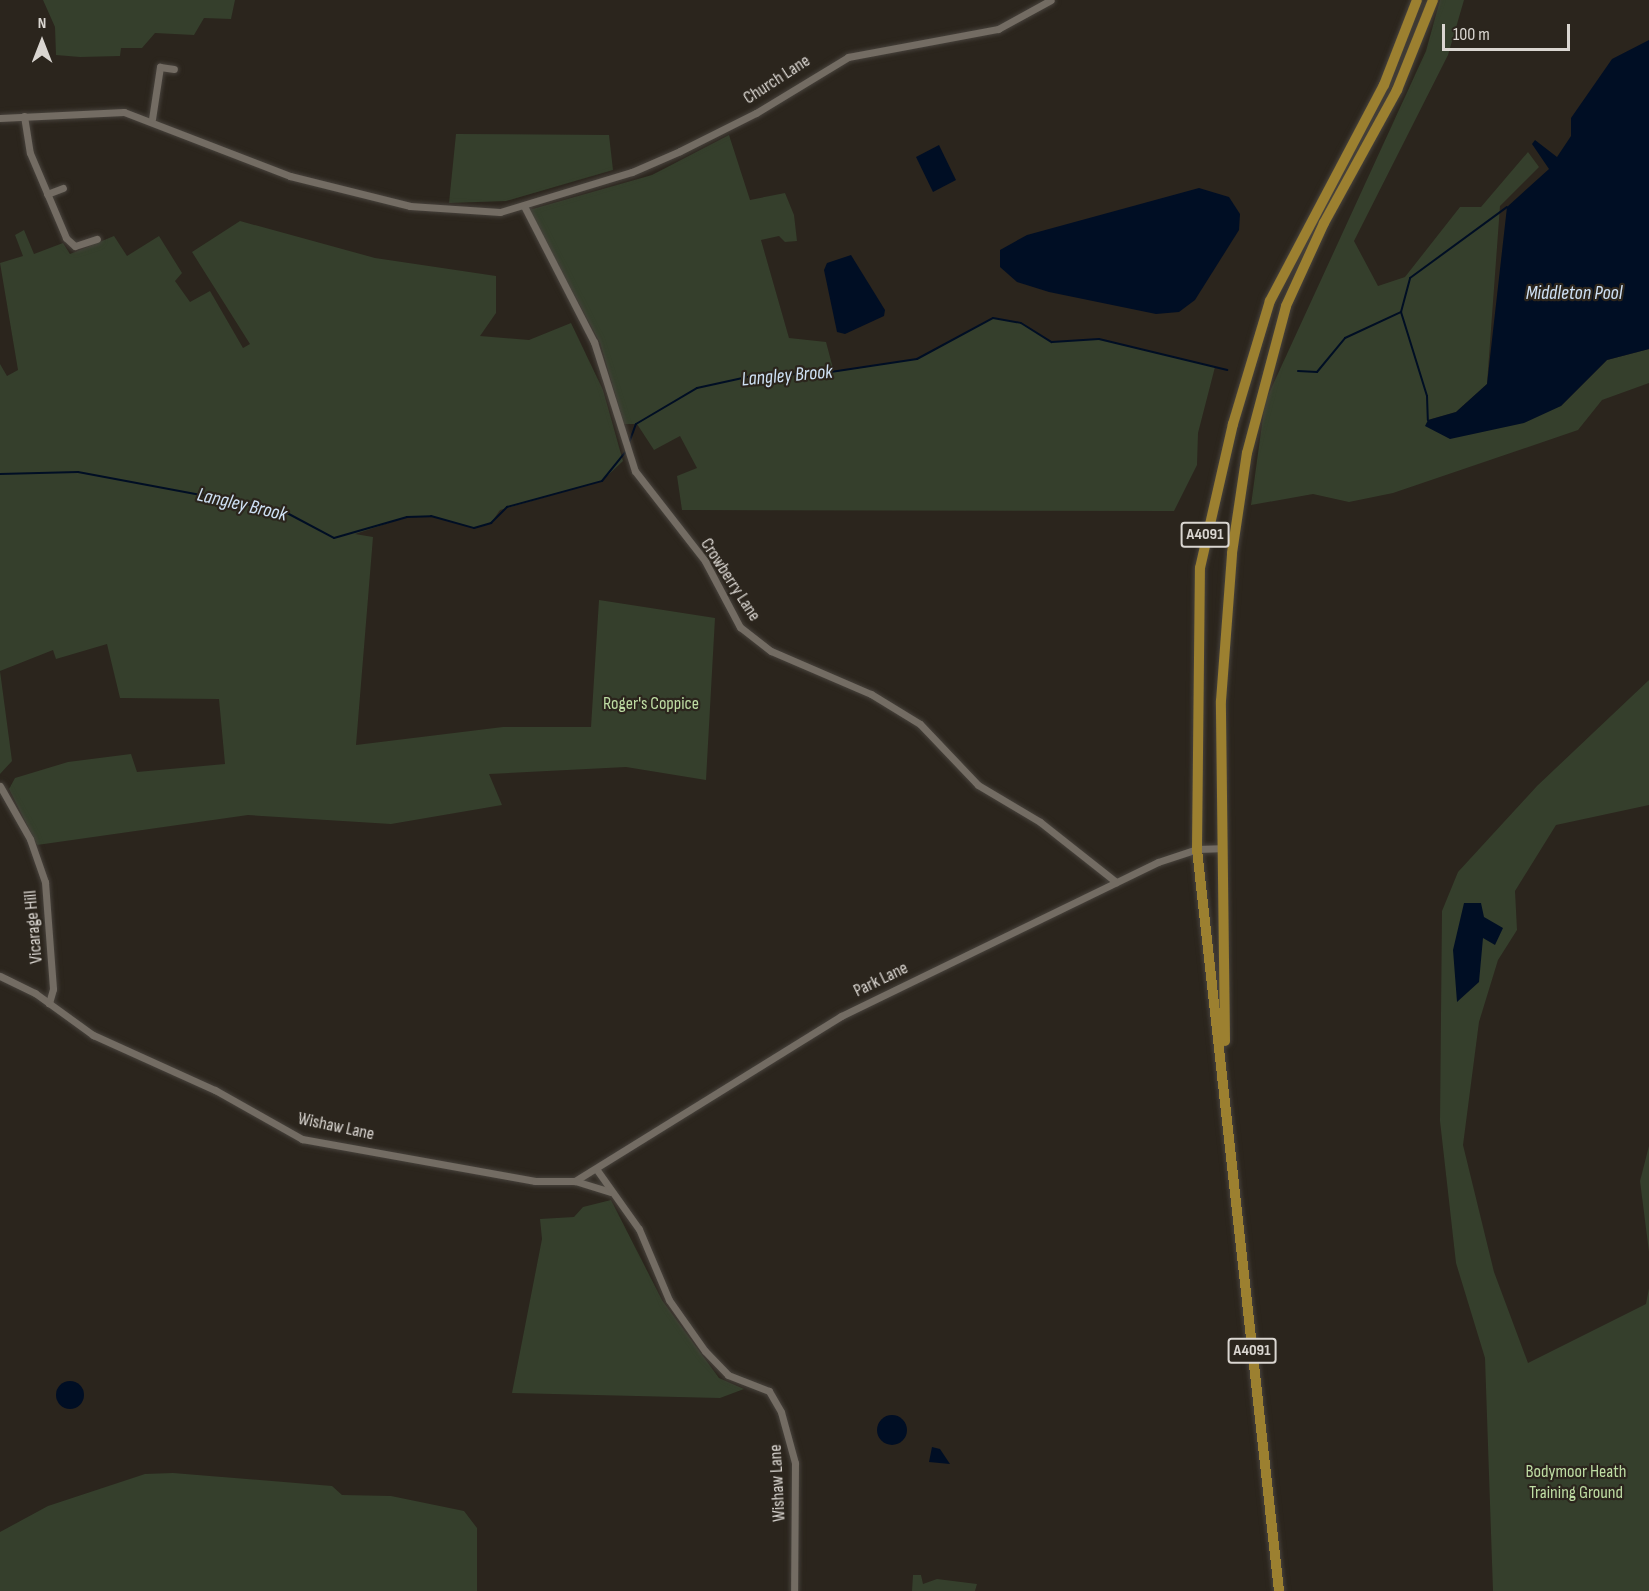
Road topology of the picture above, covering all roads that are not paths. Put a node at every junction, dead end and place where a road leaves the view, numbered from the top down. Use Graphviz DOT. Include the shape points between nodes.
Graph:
graph roads {
  1 [pos="1051,0"];
  2 [pos="1417,0"];
  3 [pos="1433,0"];
  4 [pos="174,69"];
  5 [pos="24,116"];
  6 [pos="0,118"];
  7 [pos="152,119"];
  8 [pos="63,188"];
  9 [pos="47,194"];
  10 [pos="524,206"];
  11 [pos="97,239"];
  12 [pos="0,786"];
  13 [pos="1220,848"];
  14 [pos="1197,849"];
  15 [pos="1116,882"];
  16 [pos="0,976"];
  17 [pos="49,1003"];
  18 [pos="1226,1111"];
  19 [pos="597,1170"];
  20 [pos="575,1181"];
  21 [pos="610,1192"];
  22 [pos="795,1591"];
  23 [pos="1279,1591"];
  1 -- 10 [label="street, Church Lane" via="998,29 848,57 680,151"];
  2 -- 14 [label="main road, A4091" via="1384,85 1270,301 1233,424 1200,568"];
  3 -- 13 [label="main road, A4091" via="1397,90 1304,264 1261,388 1239,495 1227,612"];
  4 -- 7 [label="street" via="160,67"];
  5 -- 6 [label="street, Church Lane"];
  5 -- 7 [label="street, Church Lane" via="98,110"];
  5 -- 9 [label="street" via="30,153"];
  7 -- 10 [label="street, Church Lane" via="249,163 410,206 488,213"];
  8 -- 9 [label="street"];
  9 -- 11 [label="street" via="70,245"];
  10 -- 15 [label="street, Crowberry Lane" via="594,342 635,471 705,561 740,627 771,651 871,694 920,724 978,786 1040,822"];
  12 -- 17 [label="street, Vicarage Hill" via="30,839 45,882 53,977"];
  13 -- 14 [label="street, Park Lane"];
  13 -- 18 [label="main road, A4091"];
  14 -- 15 [label="street, Park Lane"];
  14 -- 18 [label="main road, A4091"];
  15 -- 19 [label="street, Park Lane" via="841,1016 698,1101"];
  16 -- 17 [label="street, Wishaw Lane"];
  17 -- 20 [label="street, Wishaw Lane" via="93,1035 215,1090 302,1139 536,1181"];
  18 -- 23 [label="main road, A4091"];
  19 -- 20 [label="street, Park Lane"];
  19 -- 21 [label="street, Wishaw Lane"];
  20 -- 21 [label="street, Wishaw Lane"];
  21 -- 22 [label="street, Wishaw Lane" via="639,1230 669,1300 705,1351 728,1376 769,1391 782,1412 795,1463"];
}
